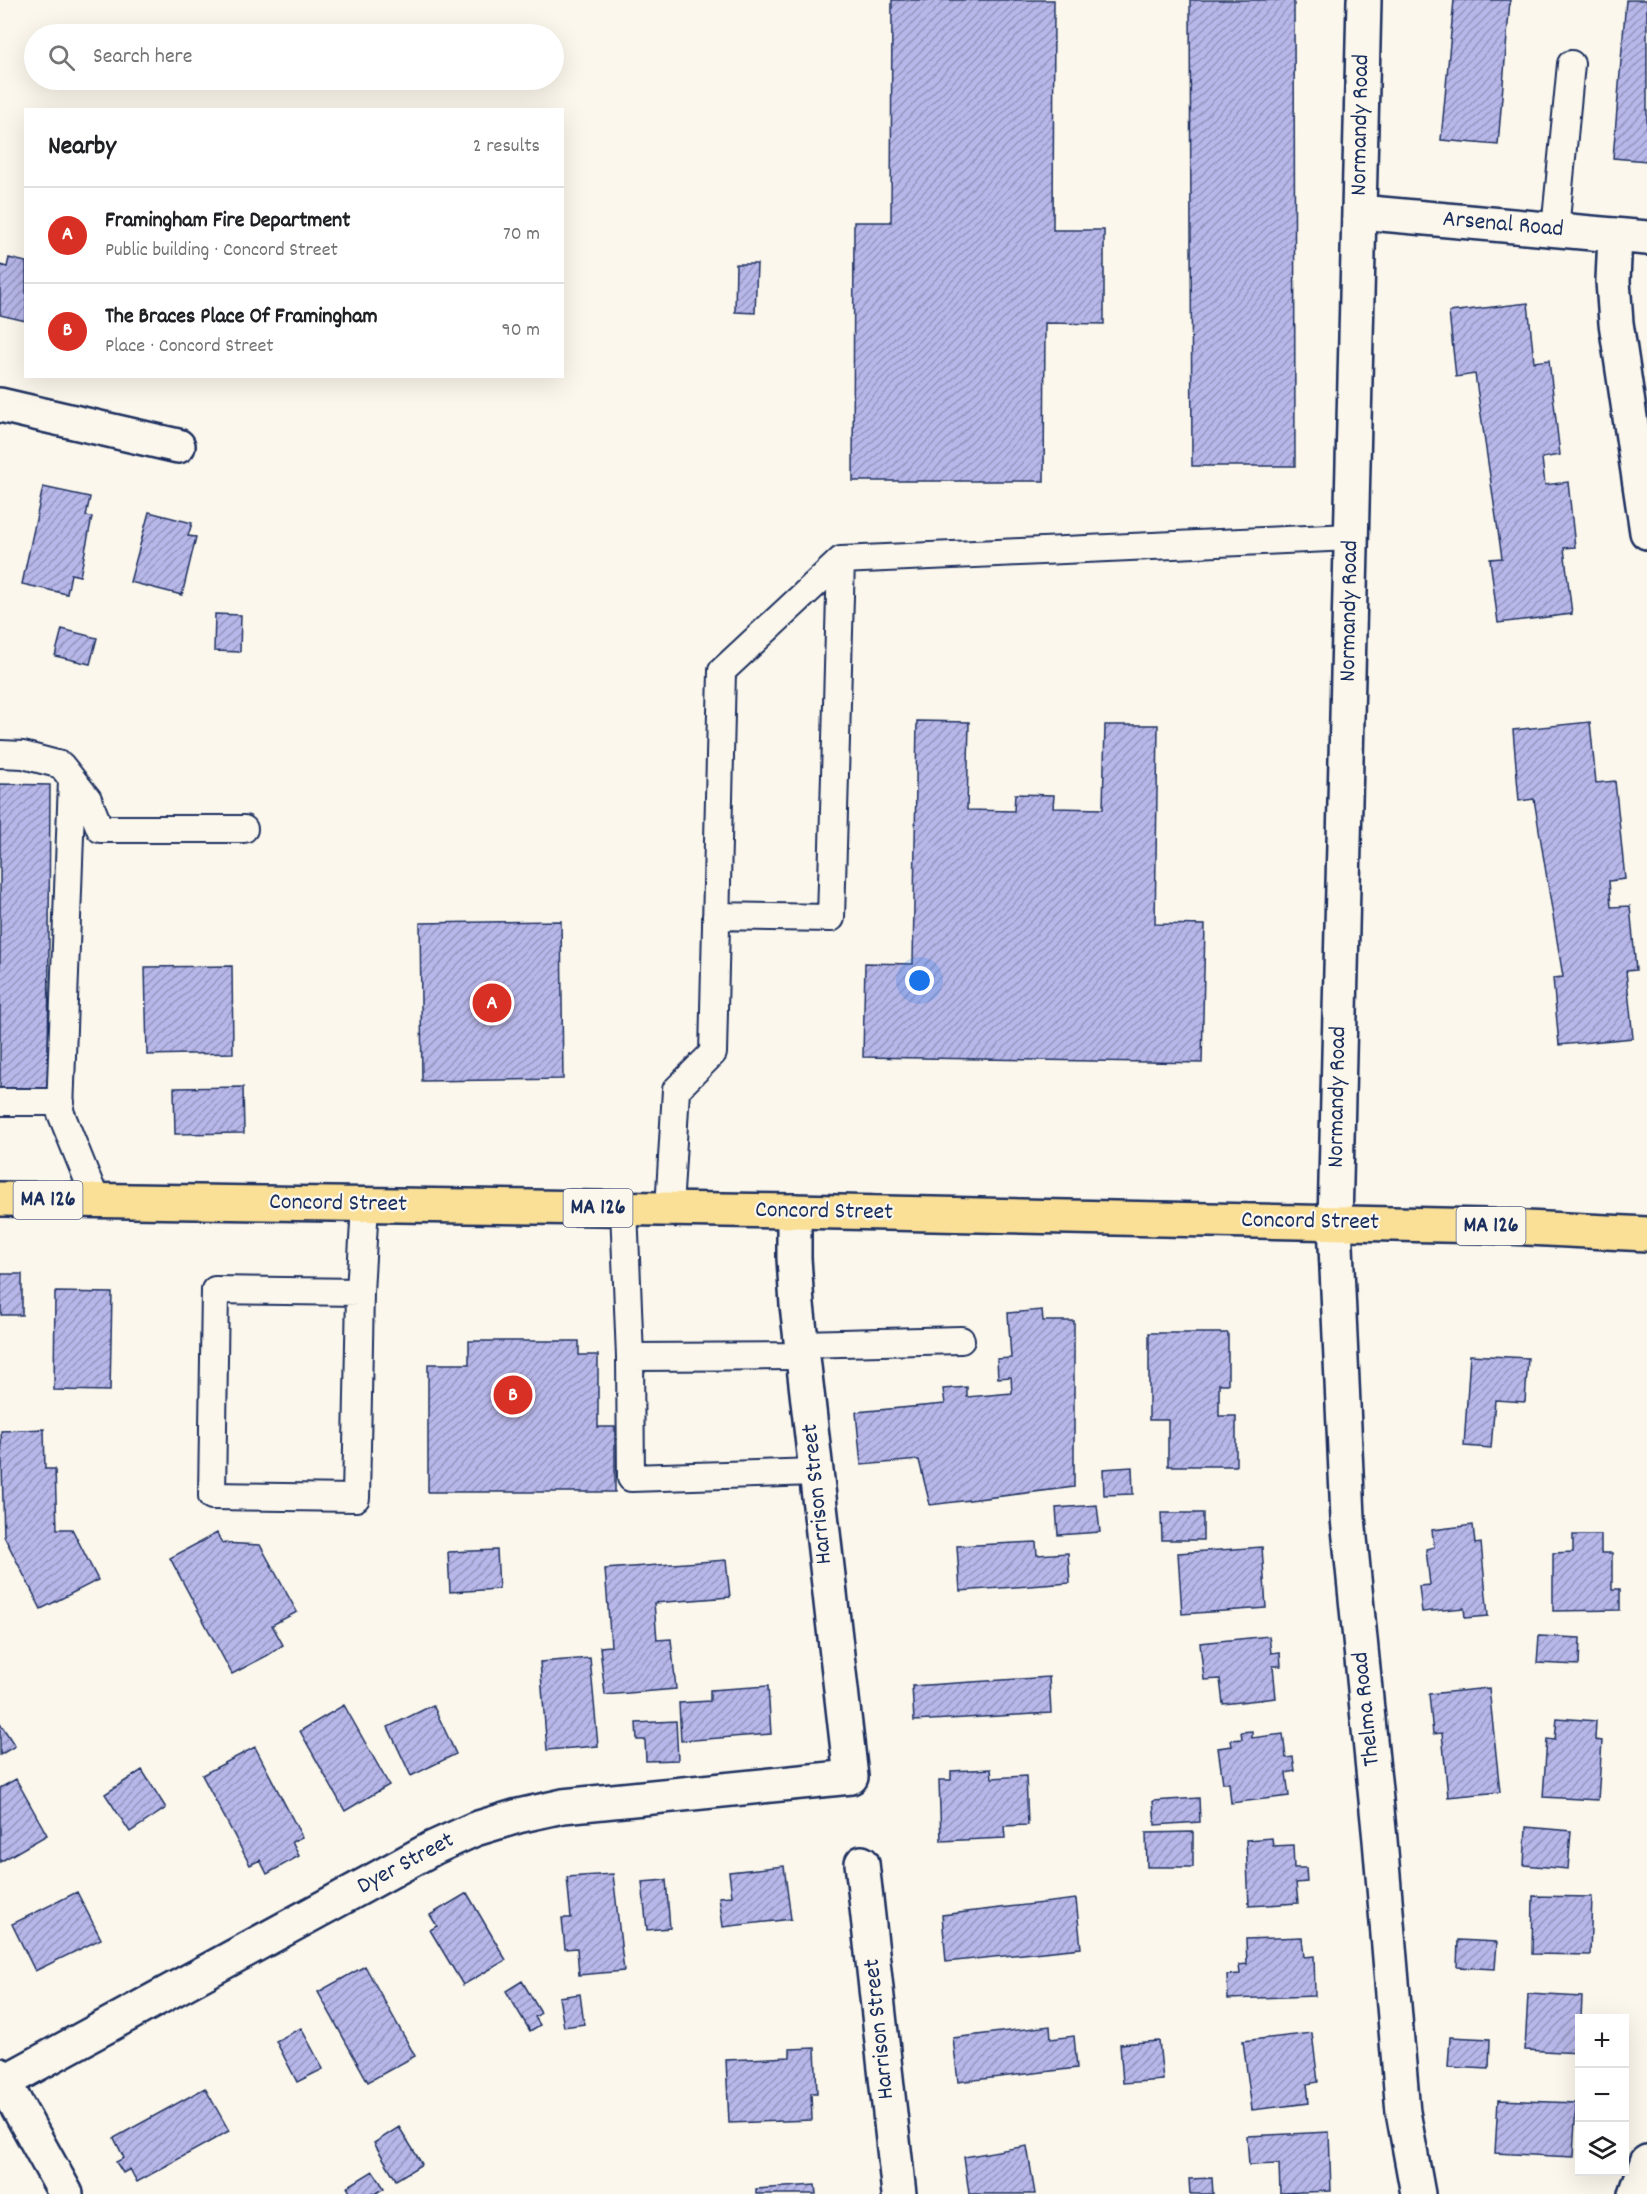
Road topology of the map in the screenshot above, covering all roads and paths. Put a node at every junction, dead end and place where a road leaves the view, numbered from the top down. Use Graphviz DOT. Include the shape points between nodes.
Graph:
graph roads {
  1 [pos="1364,0"];
  2 [pos="1571,64"];
  3 [pos="1359,212"];
  4 [pos="1555,230"];
  5 [pos="1631,237"];
  6 [pos="0,405"];
  7 [pos="178,446"];
  8 [pos="1647,532"];
  9 [pos="1351,537"];
  10 [pos="841,560"];
  11 [pos="0,754"];
  12 [pos="72,780"];
  13 [pos="244,829"];
  14 [pos="716,916"];
  15 [pos="0,1102"];
  16 [pos="61,1102"];
  17 [pos="0,1199"];
  18 [pos="96,1200"];
  19 [pos="365,1205"];
  20 [pos="624,1209"];
  21 [pos="669,1209"];
  22 [pos="794,1211"];
  23 [pos="1335,1222"];
  24 [pos="1647,1234"];
  25 [pos="360,1292"];
  26 [pos="962,1340"];
  27 [pos="802,1350"];
  28 [pos="630,1357"];
  29 [pos="815,1472"];
  30 [pos="851,1777"];
  31 [pos="862,1863"];
  32 [pos="2,2079"];
  33 [pos="1647,2162"];
  34 [pos="66,2194"];
  35 [pos="899,2194"];
  36 [pos="1418,2194"];
  37 [pos="1636,2194"];
  1 -- 3 [label="street, Normandy Road"];
  2 -- 4 [label="lane"];
  3 -- 4 [label="street, Arsenal Road"];
  3 -- 9 [label="street, Normandy Road"];
  4 -- 5 [label="street, Arsenal Road"];
  5 -- 8 [label="street" via="1613,281"];
  6 -- 7 [label="street"];
  9 -- 10 [label="lane"];
  9 -- 23 [label="street, Normandy Road"];
  10 -- 14 [label="lane" via="722,671"];
  10 -- 14 [label="lane" via="831,918"];
  11 -- 12 [label="lane" via="23,755 61,765"];
  12 -- 13 [label="lane" via="88,799 100,829"];
  12 -- 16 [label="lane"];
  14 -- 21 [label="lane" via="713,1053 676,1090"];
  15 -- 16 [label="lane"];
  16 -- 18 [label="lane" via="60,1111"];
  17 -- 18 [label="main road, Concord Street / MA 126"];
  18 -- 19 [label="main road, Concord Street / MA 126"];
  19 -- 20 [label="main road, Concord Street / MA 126"];
  19 -- 25 [label="lane"];
  20 -- 21 [label="main road, Concord Street / MA 126"];
  20 -- 28 [label="lane"];
  21 -- 22 [label="main road, Concord Street / MA 126"];
  22 -- 23 [label="main road, Concord Street / MA 126"];
  22 -- 27 [label="street, Harrison Street"];
  23 -- 24 [label="main road, Concord Street / MA 126"];
  23 -- 36 [label="street, Thelma Road" via="1348,1518 1404,2112"];
  25 -- 25 [label="lane" via="356,1497 212,1496 215,1290"];
  26 -- 27 [label="lane"];
  27 -- 28 [label="lane"];
  27 -- 29 [label="street, Harrison Street"];
  28 -- 29 [label="lane" via="631,1478"];
  29 -- 30 [label="street, Harrison Street"];
  30 -- 32 [label="street, Dyer Street" via="563,1806 475,1829"];
  31 -- 35 [label="street, Harrison Street"];
  32 -- 34 [label="street"];
  33 -- 37 [label="street"];
}
